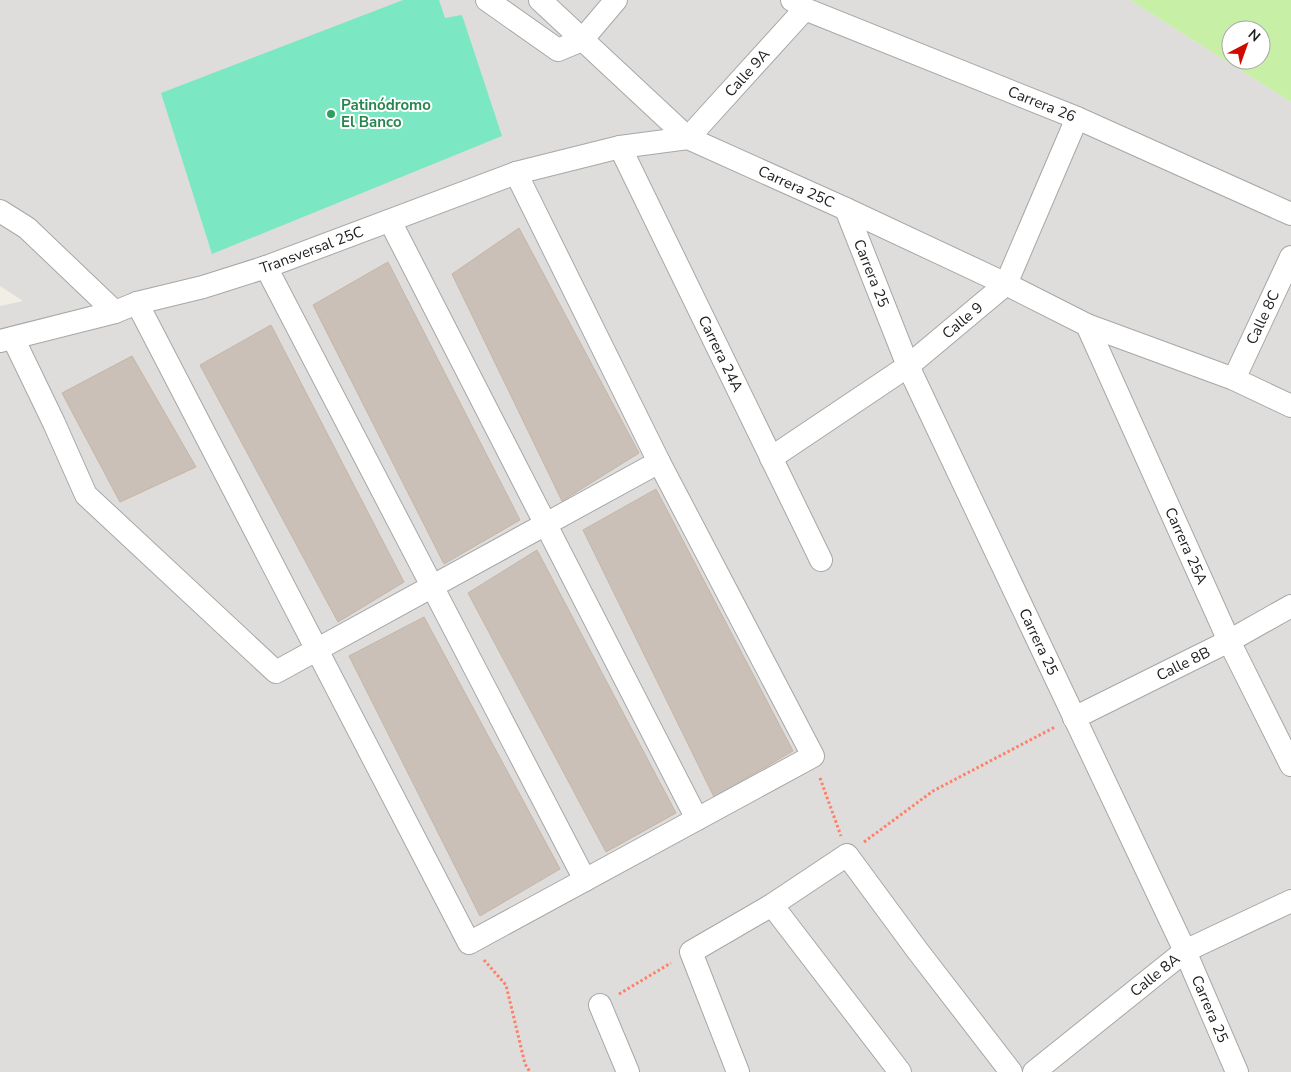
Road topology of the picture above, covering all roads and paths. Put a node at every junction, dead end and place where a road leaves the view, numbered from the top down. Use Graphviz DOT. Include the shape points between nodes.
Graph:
graph roads {
  1 [pos="487,0"];
  2 [pos="540,0"];
  3 [pos="616,0"];
  4 [pos="799,5"];
  5 [pos="582,40"];
  6 [pos="1077,118"];
  7 [pos="688,138"];
  8 [pos="620,147"];
  9 [pos="516,173"];
  10 [pos="846,209"];
  11 [pos="0,211"];
  12 [pos="1291,214"];
  13 [pos="390,221"];
  14 [pos="1291,257"];
  15 [pos="266,267"];
  16 [pos="1006,284"];
  17 [pos="137,303"];
  18 [pos="115,312"];
  19 [pos="1087,325"];
  20 [pos="6,339"];
  21 [pos="908,366"];
  22 [pos="1234,379"];
  23 [pos="1291,406"];
  24 [pos="771,458"];
  25 [pos="659,462"];
  26 [pos="546,524"];
  27 [pos="821,560"];
  28 [pos="432,586"];
  29 [pos="1291,606"];
  30 [pos="1229,641"];
  31 [pos="316,650"];
  32 [pos="1074,718"];
  33 [pos="813,756"];
  34 [pos="1291,765"];
  35 [pos="697,819"];
  36 [pos="847,855"];
  37 [pos="585,880"];
  38 [pos="1291,901"];
  39 [pos="772,905"];
  40 [pos="469,943"];
  41 [pos="1185,951"];
  42 [pos="692,952"];
  43 [pos="600,1005"];
  44 [pos="1008,1071"];
  45 [pos="530,1072"];
  46 [pos="628,1072"];
  47 [pos="738,1072"];
  48 [pos="900,1072"];
  49 [pos="1034,1072"];
  50 [pos="1238,1072"];
  1 -- 5 [label="street" via="558,50"];
  2 -- 5 [label="street, Carrera 25C"];
  3 -- 5 [label="street"];
  4 -- 6 [label="street, Carrera 26"];
  4 -- 7 [label="street, Calle 9A"];
  5 -- 7 [label="street, Carrera 25C"];
  6 -- 12 [label="street, Carrera 26"];
  6 -- 16 [label="street, Calle 9"];
  7 -- 8 [label="street, Transversal 25C"];
  7 -- 10 [label="street, Carrera 25C"];
  8 -- 9 [label="street, Transversal 25C"];
  8 -- 24 [label="street, Carrera 24A"];
  9 -- 13 [label="street, Transversal 25C"];
  9 -- 25 [label="street"];
  10 -- 16 [label="street, Carrera 25C"];
  10 -- 21 [label="street, Carrera 25"];
  11 -- 18 [label="street" via="27,228"];
  13 -- 15 [label="street, Transversal 25C"];
  13 -- 26 [label="street"];
  14 -- 22 [label="street, Calle 8C"];
  15 -- 17 [label="street, Transversal 25C"];
  15 -- 28 [label="street"];
  16 -- 19 [label="street, Carrera 25C"];
  16 -- 21 [label="street, Calle 9"];
  17 -- 18 [label="street, Transversal 25C"];
  17 -- 31 [label="street"];
  18 -- 20 [label="street, Transversal 25C"];
  19 -- 22 [label="street, Carrera 25C"];
  19 -- 30 [label="street, Carrera 25A"];
  20 -- 31 [label="street" via="54,423 86,495 276,672"];
  21 -- 24 [label="street, Calle 9"];
  21 -- 32 [label="street, Carrera 25"];
  22 -- 23 [label="street, Carrera 25C"];
  24 -- 27 [label="street, Carrera 24A"];
  25 -- 26 [label="street"];
  25 -- 33 [label="street"];
  26 -- 28 [label="street"];
  26 -- 35 [label="street"];
  28 -- 31 [label="street"];
  28 -- 37 [label="street"];
  29 -- 30 [label="street, Calle 8B"];
  30 -- 32 [label="street, Calle 8B"];
  30 -- 34 [label="street, Carrera 25A"];
  31 -- 40 [label="street"];
  32 -- 36 [label="path" via="933,791"];
  32 -- 41 [label="street, Carrera 25"];
  33 -- 35 [label="street"];
  33 -- 36 [label="path"];
  35 -- 37 [label="street"];
  36 -- 39 [label="street"];
  36 -- 44 [label="street"];
  37 -- 40 [label="street"];
  38 -- 41 [label="street, Calle 8A"];
  39 -- 42 [label="street"];
  39 -- 48 [label="street"];
  40 -- 45 [label="path" via="506,985 525,1064"];
  41 -- 49 [label="street, Calle 8A"];
  41 -- 50 [label="street, Carrera 25"];
  42 -- 43 [label="path"];
  42 -- 47 [label="street"];
  43 -- 46 [label="street"];
}
